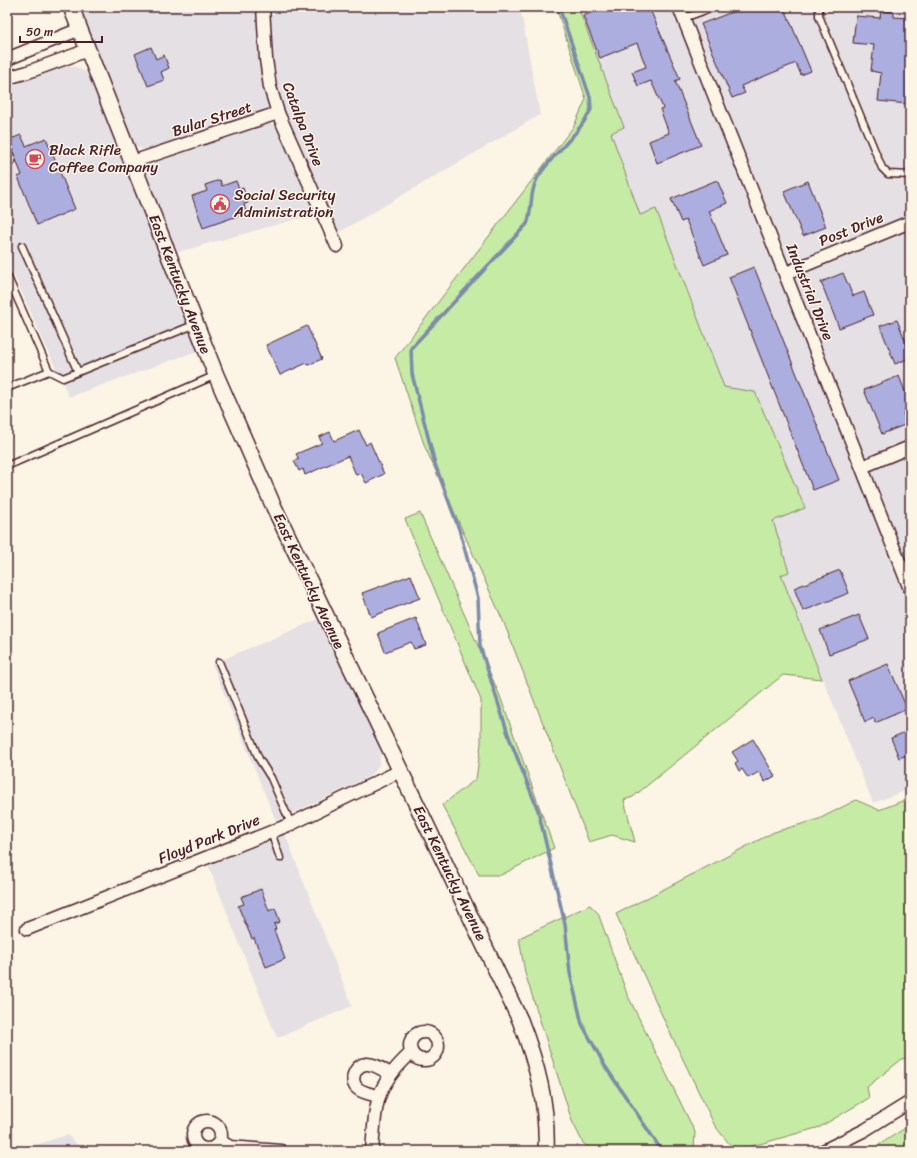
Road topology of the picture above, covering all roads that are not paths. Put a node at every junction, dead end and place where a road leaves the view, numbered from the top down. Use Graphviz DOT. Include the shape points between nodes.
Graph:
graph roads {
  1 [pos="71,7"];
  2 [pos="263,7"];
  3 [pos="679,7"];
  4 [pos="714,7"];
  5 [pos="819,7"];
  6 [pos="684,18"];
  7 [pos="80,29"];
  8 [pos="88,50"];
  9 [pos="7,59"];
  10 [pos="7,78"];
  11 [pos="278,114"];
  12 [pos="7,146"];
  13 [pos="132,162"];
  14 [pos="7,166"];
  15 [pos="910,175"];
  16 [pos="908,219"];
  17 [pos="22,246"];
  18 [pos="337,246"];
  19 [pos="786,273"];
  20 [pos="7,275"];
  21 [pos="196,324"];
  22 [pos="49,371"];
  23 [pos="78,372"];
  24 [pos="216,375"];
  25 [pos="7,388"];
  26 [pos="910,447"];
  27 [pos="7,466"];
  28 [pos="862,467"];
  29 [pos="910,589"];
  30 [pos="219,662"];
  31 [pos="400,771"];
  32 [pos="291,824"];
  33 [pos="271,832"];
  34 [pos="280,858"];
  35 [pos="27,929"];
  36 [pos="411,1053"];
  37 [pos="390,1074"];
  38 [pos="378,1096"];
  39 [pos="910,1102"];
  40 [pos="220,1141"];
  41 [pos="281,1151"];
  42 [pos="372,1151"];
  43 [pos="546,1151"];
  44 [pos="823,1151"];
  1 -- 7 [label="street, East Kentucky Avenue"];
  2 -- 11 [label="street, Catalpa Drive" via="266,59 270,87"];
  3 -- 6 [label="street, Industrial Drive"];
  4 -- 6 [label="lane"];
  5 -- 15 [label="lane" via="819,16 882,168 888,174"];
  6 -- 19 [label="street, Industrial Drive"];
  7 -- 8 [label="street, East Kentucky Avenue"];
  7 -- 9 [label="street"];
  8 -- 10 [label="street"];
  8 -- 13 [label="street, East Kentucky Avenue"];
  11 -- 13 [label="street, Bular Street"];
  11 -- 18 [label="street, Catalpa Drive"];
  12 -- 14 [label="lane" via="12,160"];
  13 -- 21 [label="street, East Kentucky Avenue"];
  16 -- 19 [label="street, Post Drive"];
  17 -- 23 [label="lane"];
  19 -- 28 [label="street, Industrial Drive"];
  20 -- 22 [label="lane"];
  21 -- 23 [label="lane"];
  21 -- 24 [label="street, East Kentucky Avenue"];
  22 -- 23 [label="lane" via="63,378"];
  22 -- 25 [label="lane"];
  24 -- 27 [label="lane"];
  24 -- 31 [label="street, East Kentucky Avenue" via="273,505"];
  26 -- 28 [label="street"];
  28 -- 29 [label="street, Industrial Drive"];
  30 -- 32 [label="lane" via="259,759 271,778"];
  31 -- 32 [label="street, Floyd Park Drive"];
  31 -- 43 [label="street, East Kentucky Avenue" via="520,1020 533,1054 544,1097"];
  32 -- 33 [label="street, Floyd Park Drive"];
  33 -- 34 [label="lane"];
  33 -- 35 [label="street, Floyd Park Drive"];
  36 -- 37 [label="street"];
  37 -- 38 [label="street"];
  37 -- 38 [label="street" via="372,1064 356,1069 353,1080 355,1085 363,1092"];
  38 -- 42 [label="street"];
  39 -- 44 [label="street" via="865,1130"];
  40 -- 41 [label="street" via="230,1147"];
}
